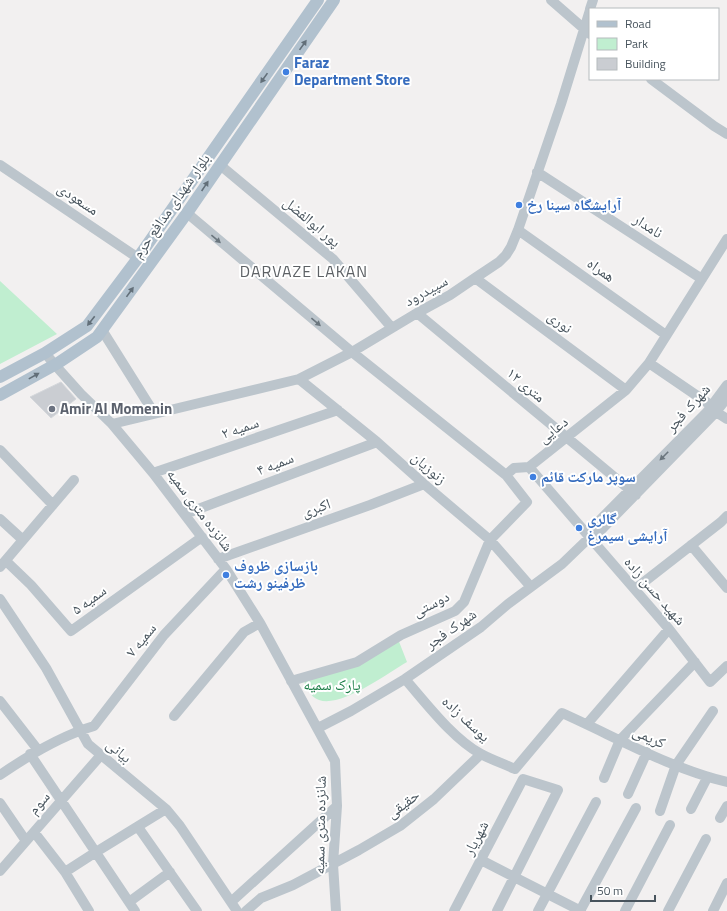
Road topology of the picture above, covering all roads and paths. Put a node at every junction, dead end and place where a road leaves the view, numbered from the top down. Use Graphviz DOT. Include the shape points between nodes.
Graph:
graph roads {
  1 [pos="318,0"];
  2 [pos="334,0"];
  3 [pos="551,0"];
  4 [pos="589,17"];
  5 [pos="587,32"];
  6 [pos="652,80"];
  7 [pos="727,134"];
  8 [pos="0,165"];
  9 [pos="220,165"];
  10 [pos="537,172"];
  11 [pos="187,214"];
  12 [pos="518,230"];
  13 [pos="727,239"];
  14 [pos="138,258"];
  15 [pos="476,278"];
  16 [pos="702,279"];
  17 [pos="417,313"];
  18 [pos="392,328"];
  19 [pos="102,330"];
  20 [pos="666,335"];
  21 [pos="352,352"];
  22 [pos="45,353"];
  23 [pos="66,358"];
  24 [pos="649,363"];
  25 [pos="54,365"];
  26 [pos="63,375"];
  27 [pos="0,377"];
  28 [pos="299,379"];
  29 [pos="727,385"];
  30 [pos="626,390"];
  31 [pos="0,395"];
  32 [pos="727,398"];
  33 [pos="714,409"];
  34 [pos="338,410"];
  35 [pos="154,413"];
  36 [pos="727,420"];
  37 [pos="112,424"];
  38 [pos="567,438"];
  39 [pos="377,442"];
  40 [pos="0,450"];
  41 [pos="529,467"];
  42 [pos="153,473"];
  43 [pos="506,475"];
  44 [pos="74,480"];
  45 [pos="424,484"];
  46 [pos="633,492"];
  47 [pos="54,505"];
  48 [pos="185,514"];
  49 [pos="0,519"];
  50 [pos="725,523"];
  51 [pos="202,537"];
  52 [pos="589,538"];
  53 [pos="23,540"];
  54 [pos="490,540"];
  55 [pos="691,545"];
  56 [pos="218,559"];
  57 [pos="3,564"];
  58 [pos="226,569"];
  59 [pos="531,587"];
  60 [pos="727,588"];
  61 [pos="635,589"];
  62 [pos="0,599"];
  63 [pos="260,623"];
  64 [pos="669,629"];
  65 [pos="695,662"];
  66 [pos="727,666"];
  67 [pos="405,679"];
  68 [pos="291,681"];
  69 [pos="0,701"];
  70 [pos="713,711"];
  71 [pos="562,713"];
  72 [pos="174,716"];
  73 [pos="586,724"];
  74 [pos="318,728"];
  75 [pos="81,730"];
  76 [pos="620,740"];
  77 [pos="34,752"];
  78 [pos="647,752"];
  79 [pos="481,754"];
  80 [pos="101,755"];
  81 [pos="676,765"];
  82 [pos="0,775"];
  83 [pos="604,778"];
  84 [pos="707,778"];
  85 [pos="727,782"];
  86 [pos="628,794"];
  87 [pos="62,800"];
  88 [pos="596,802"];
  89 [pos="0,803"];
  90 [pos="337,806"];
  91 [pos="727,806"];
  92 [pos="636,808"];
  93 [pos="692,809"];
  94 [pos="166,810"];
  95 [pos="660,811"];
  96 [pos="720,818"];
  97 [pos="670,825"];
  98 [pos="138,827"];
  99 [pos="34,832"];
  100 [pos="706,840"];
  101 [pos="26,841"];
  102 [pos="96,852"];
  103 [pos="481,860"];
  104 [pos="333,864"];
  105 [pos="0,871"];
  106 [pos="65,872"];
  107 [pos="170,872"];
  108 [pos="514,877"];
  109 [pos="727,883"];
  110 [pos="547,893"];
  111 [pos="129,902"];
  112 [pos="231,902"];
  113 [pos="89,911"];
  114 [pos="135,911"];
  115 [pos="198,911"];
  116 [pos="237,911"];
  117 [pos="246,911"];
  118 [pos="336,911"];
  119 [pos="454,911"];
  120 [pos="497,911"];
  121 [pos="538,911"];
  122 [pos="580,911"];
  123 [pos="625,911"];
  124 [pos="668,911"];
  125 [pos="713,911"];
  1 -- 14 [label="main road, بلوار شهدای مدافع حرم, one-way"];
  9 -- 2 [label="main road, بلوار شهدای مدافع حرم, one-way"];
  3 -- 5 [label="street"];
  4 -- 5 [label="street, سپیدرود"];
  5 -- 10 [label="street, سپیدرود"];
  6 -- 7 [label="street"];
  8 -- 14 [label="street, مسعودی"];
  11 -- 9 [label="main road, بلوار شهدای مدافع حرم, one-way"];
  9 -- 18 [label="street, پور ابوالفضل" via="333,259"];
  10 -- 12 [label="street, سپیدرود"];
  10 -- 16 [label="street, نامدار"];
  19 -- 11 [label="main road, بلوار شهدای مدافع حرم, one-way"];
  11 -- 21 [label="street, one-way"];
  12 -- 15 [label="street, سپیدرود" via="506,255"];
  12 -- 20 [label="street, همراه"];
  13 -- 16 [label="street, دعایی"];
  14 -- 22 [label="main road, بلوار شهدای مدافع حرم, one-way" via="87,326"];
  15 -- 17 [label="street, سپیدرود"];
  15 -- 30 [label="street, نوری"];
  16 -- 20 [label="street, دعایی"];
  17 -- 18 [label="street, سپیدرود"];
  17 -- 38 [label="street, ۱۲ متری"];
  18 -- 21 [label="street, سپیدرود"];
  19 -- 23 [label="main road, بلوار شهدای مدافع حرم" via="97,337"];
  19 -- 35 [label="street"];
  20 -- 24 [label="street, دعایی"];
  21 -- 28 [label="street, سپیدرود"];
  21 -- 43 [label="street"];
  22 -- 25 [label="street, شانزده متری سمیه"];
  22 -- 27 [label="main road, بلوار شهدای مدافع حرم"];
  23 -- 25 [label="main road, بلوار شهدای مدافع حرم"];
  23 -- 26 [label="street"];
  24 -- 30 [label="street, دعایی"];
  24 -- 33 [label="street"];
  25 -- 26 [label="street, شانزده متری سمیه"];
  31 -- 25 [label="main road, بلوار شهدای مدافع حرم, one-way"];
  26 -- 37 [label="street, شانزده متری سمیه"];
  28 -- 34 [label="street, زنوزیان"];
  28 -- 35 [label="street, سپیدرود"];
  29 -- 33 [label="street, شهرک فجر"];
  30 -- 38 [label="street, دعایی"];
  32 -- 33 [label="street, شهرک فجر"];
  33 -- 36 [label="street"];
  33 -- 46 [label="street, شهرک فجر"];
  34 -- 39 [label="street, زنوزیان"];
  34 -- 42 [label="street, سمیه ۲"];
  35 -- 37 [label="street, سپیدرود"];
  37 -- 42 [label="street, شانزده متری سمیه"];
  38 -- 41 [label="street, دعایی"];
  38 -- 46 [label="street, ۱۲ متری"];
  39 -- 45 [label="street, زنوزیان"];
  39 -- 48 [label="street, سمیه ۴"];
  40 -- 47 [label="street"];
  41 -- 43 [label="street, دعایی" via="514,468"];
  41 -- 52 [label="street, شهید حسن زاده"];
  42 -- 48 [label="street, شانزده متری سمیه"];
  43 -- 54 [label="street, دوستی" via="527,502"];
  44 -- 47 [label="street"];
  45 -- 54 [label="street, زنوزیان"];
  45 -- 56 [label="street, اکبری"];
  46 -- 52 [label="street, شهرک فجر" via="601,530"];
  47 -- 53 [label="street"];
  48 -- 51 [label="street, شانزده متری سمیه"];
  49 -- 53 [label="street"];
  50 -- 55 [label="street"];
  51 -- 56 [label="street, شانزده متری سمیه"];
  51 -- 57 [label="street, سمیه ۵" via="71,631 30,585"];
  52 -- 59 [label="street, شهرک فجر" via="562,564"];
  52 -- 61 [label="street, شهید حسن زاده"];
  53 -- 57 [label="street"];
  54 -- 59 [label="street, زنوزیان"];
  54 -- 68 [label="street, دوستی" via="464,602 455,611 401,635 357,662"];
  55 -- 60 [label="street"];
  55 -- 61 [label="street"];
  56 -- 58 [label="street, شانزده متری سمیه"];
  58 -- 63 [label="street, شانزده متری سمیه"];
  58 -- 75 [label="street, سمیه ۷" via="164,635 94,726"];
  59 -- 67 [label="street, شهرک فجر" via="481,627"];
  61 -- 64 [label="street, شهید حسن زاده"];
  62 -- 75 [label="street, بیانی" via="46,668"];
  63 -- 68 [label="street, شانزده متری سمیه"];
  63 -- 72 [label="street" via="244,632"];
  64 -- 65 [label="street, شهید حسن زاده"];
  64 -- 73 [label="street"];
  65 -- 66 [label="street, شهید حسن زاده" via="710,682"];
  65 -- 76 [label="street"];
  67 -- 74 [label="street, شهرک فجر"];
  67 -- 79 [label="street, یوسف زاده" via="452,731"];
  68 -- 74 [label="street, شانزده متری سمیه"];
  69 -- 77 [label="street"];
  70 -- 81 [label="street"];
  71 -- 73 [label="street, کریمی"];
  71 -- 79 [label="street, یوسف زاده" via="515,769"];
  73 -- 76 [label="street, کریمی"];
  74 -- 90 [label="street, شانزده متری سمیه" via="335,761"];
  75 -- 77 [label="street, سمیه ۷"];
  75 -- 80 [label="street, بیانی" via="88,744"];
  76 -- 78 [label="street, کریمی"];
  76 -- 83 [label="street"];
  77 -- 82 [label="street, سمیه ۷"];
  77 -- 87 [label="street"];
  78 -- 81 [label="street, کریمی"];
  78 -- 86 [label="street"];
  79 -- 104 [label="street, حقیقی" via="434,799 400,826"];
  80 -- 87 [label="street, سوم"];
  80 -- 94 [label="street, بیانی"];
  81 -- 84 [label="street, کریمی"];
  81 -- 95 [label="street"];
  84 -- 85 [label="street, کریمی"];
  84 -- 93 [label="street"];
  87 -- 99 [label="street, سوم"];
  87 -- 102 [label="street"];
  88 -- 110 [label="street"];
  89 -- 101 [label="street"];
  90 -- 104 [label="street, شانزده متری سمیه"];
  90 -- 112 [label="street"];
  91 -- 96 [label="street"];
  92 -- 122 [label="street"];
  94 -- 98 [label="street"];
  94 -- 112 [label="street, بیانی" via="180,826"];
  97 -- 123 [label="street"];
  98 -- 102 [label="street"];
  98 -- 107 [label="street"];
  99 -- 101 [label="street, سوم"];
  99 -- 106 [label="street"];
  100 -- 124 [label="street"];
  101 -- 105 [label="street, سوم"];
  102 -- 106 [label="street"];
  102 -- 111 [label="street"];
  103 -- 108 [label="street"];
  103 -- 108 [label="street, شهریار" via="523,779 558,790"];
  103 -- 119 [label="street, شهریار"];
  104 -- 117 [label="street, حقیقی" via="261,898"];
  104 -- 118 [label="street, شانزده متری سمیه"];
  106 -- 113 [label="street"];
  107 -- 111 [label="street"];
  107 -- 115 [label="street"];
  108 -- 110 [label="street"];
  108 -- 120 [label="street"];
  109 -- 125 [label="street"];
  110 -- 121 [label="street"];
  110 -- 122 [label="street"];
  111 -- 114 [label="street"];
  112 -- 116 [label="street, بیانی"];
}
